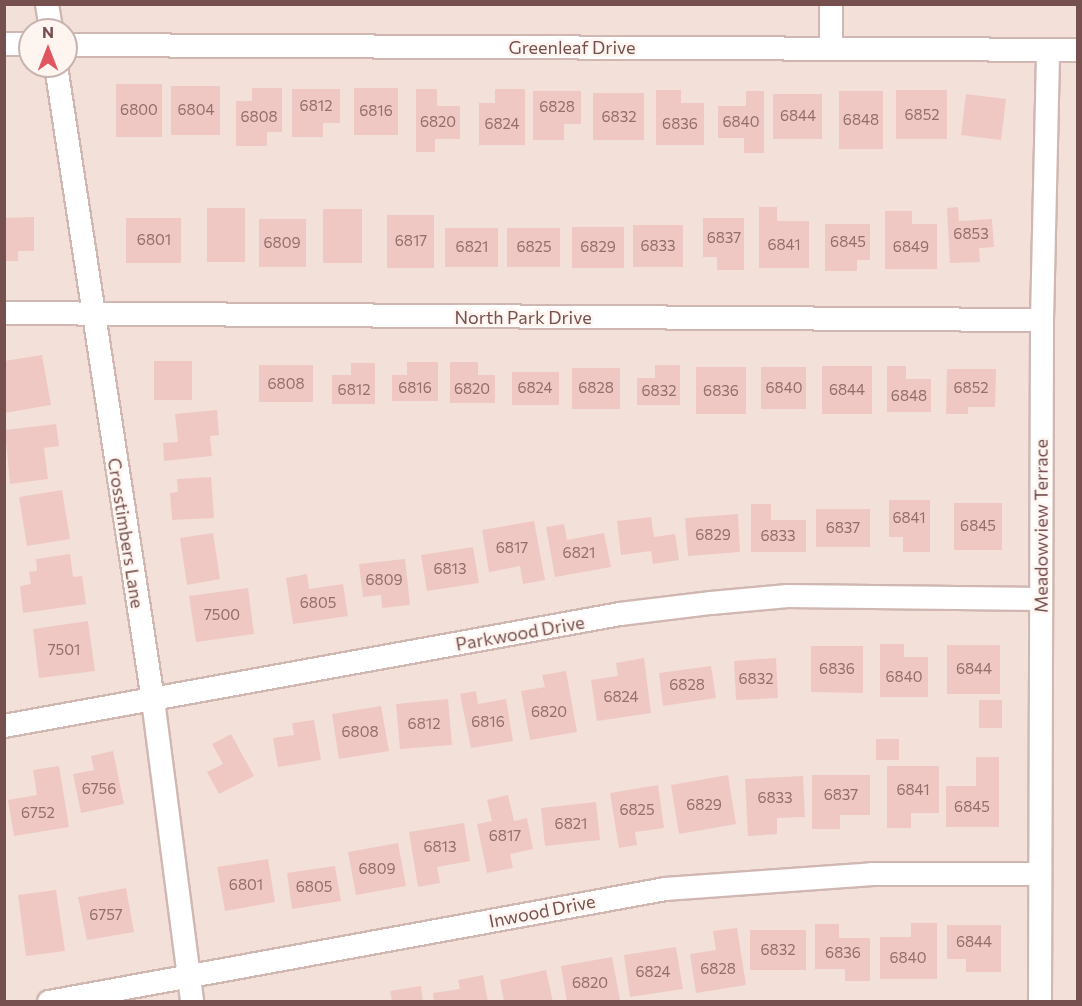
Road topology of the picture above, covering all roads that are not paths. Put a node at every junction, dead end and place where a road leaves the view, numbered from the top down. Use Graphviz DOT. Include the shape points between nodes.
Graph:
graph roads {
  1 [pos="831,4"];
  2 [pos="78,45"];
  3 [pos="831,49"];
  4 [pos="1077,50"];
  5 [pos="1048,51"];
  6 [pos="58,78"];
  7 [pos="4,314"];
  8 [pos="92,314"];
  9 [pos="1042,320"];
  10 [pos="1041,599"];
  11 [pos="153,700"];
  12 [pos="4,726"];
  13 [pos="1040,874"];
  14 [pos="189,976"];
  15 [pos="50,1002"];
  16 [pos="192,1002"];
  17 [pos="1040,1002"];
  1 -- 3 [label="street"];
  2 -- 3 [label="street, Greenleaf Drive"];
  3 -- 5 [label="street, Greenleaf Drive"];
  4 -- 5 [label="street, Greenleaf Drive"];
  5 -- 9 [label="street, Meadowview Terrace"];
  6 -- 8 [label="street, Crosstimbers Lane"];
  7 -- 8 [label="street, North Park Drive"];
  8 -- 9 [label="street, North Park Drive"];
  8 -- 11 [label="street, Crosstimbers Lane"];
  9 -- 10 [label="street, Meadowview Terrace"];
  10 -- 11 [label="street, Parkwood Drive" via="788,596 711,603 620,614"];
  10 -- 13 [label="street, Meadowview Terrace"];
  11 -- 12 [label="street, Parkwood Drive"];
  11 -- 14 [label="street, Crosstimbers Lane"];
  13 -- 14 [label="street, Inwood Drive" via="872,874 665,889"];
  13 -- 17 [label="street, Meadowview Terrace"];
  14 -- 15 [label="street, Inwood Drive"];
  14 -- 16 [label="street, Crosstimbers Lane"];
}
